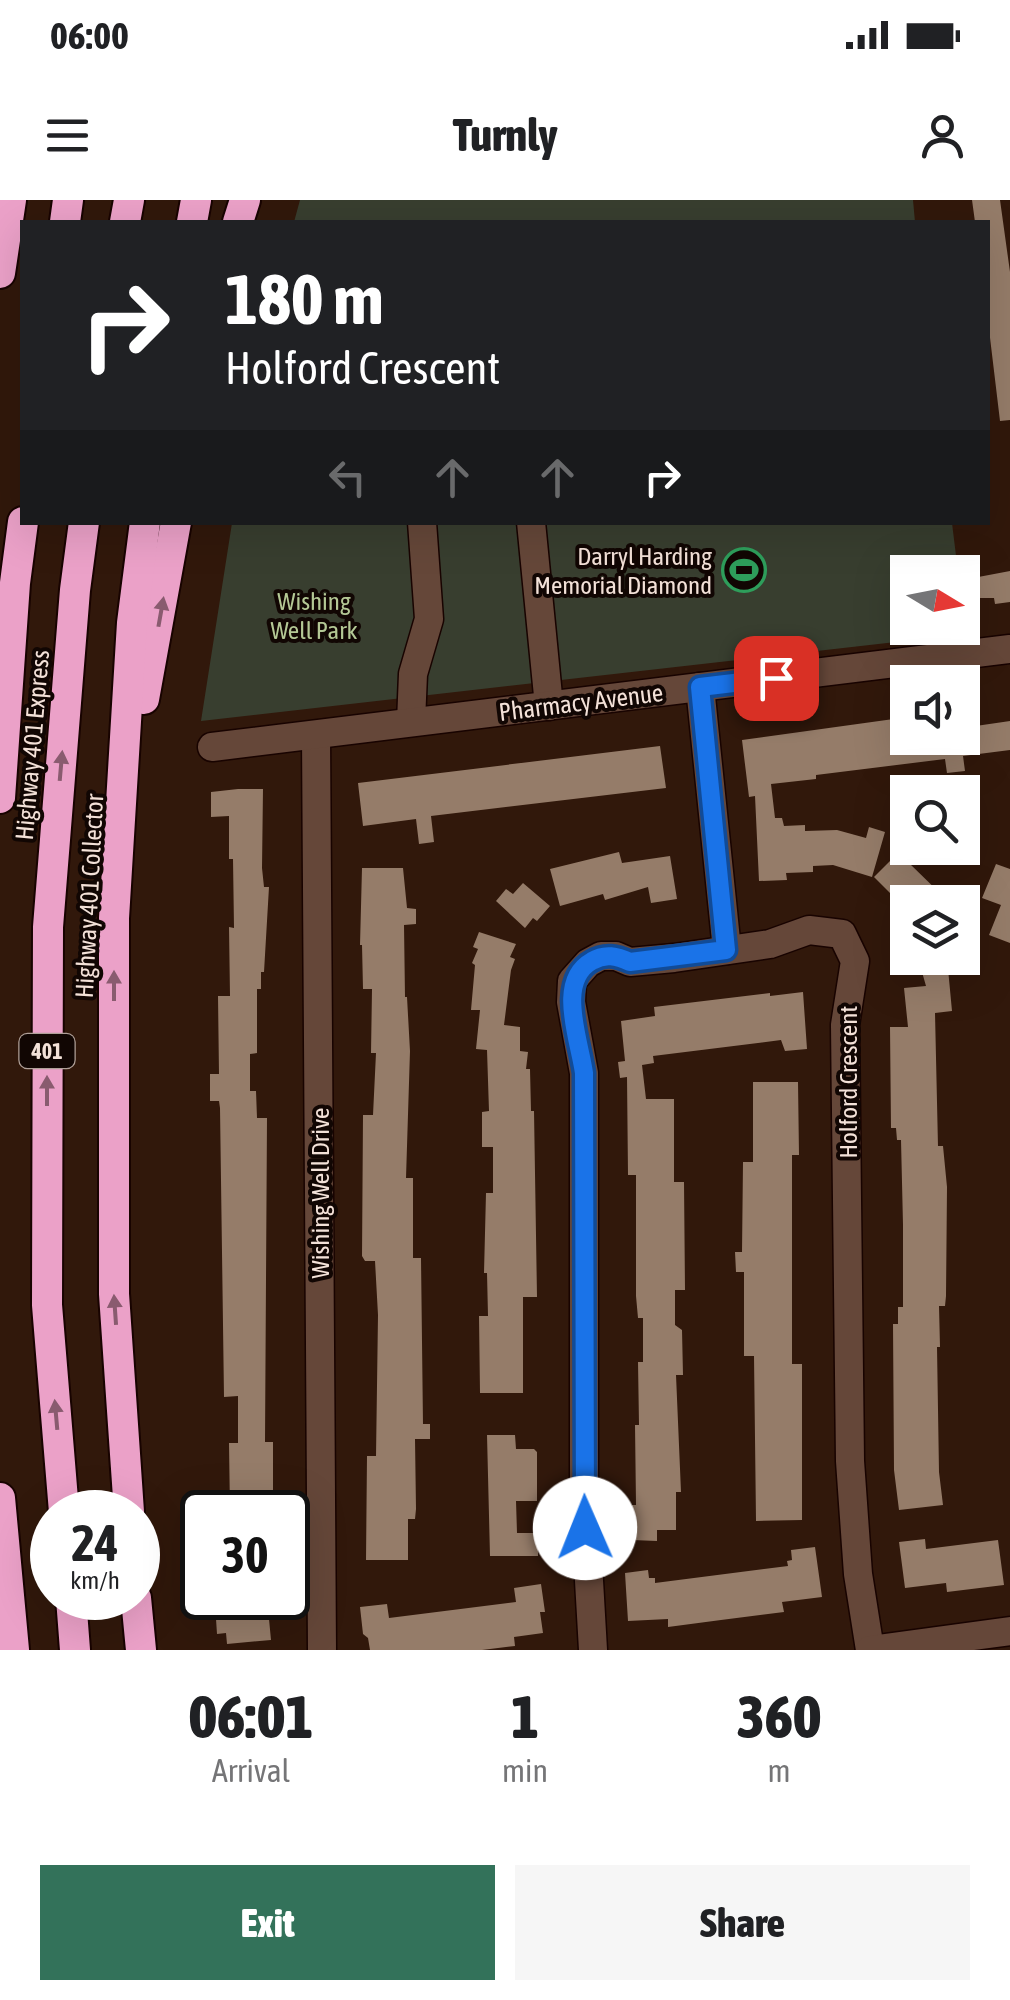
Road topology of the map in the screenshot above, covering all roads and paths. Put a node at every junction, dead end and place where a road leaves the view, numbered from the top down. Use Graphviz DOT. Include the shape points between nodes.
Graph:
graph roads {
  1 [pos="10,200"];
  2 [pos="0,273"];
  3 [pos="23,525"];
  4 [pos="84,525"];
  5 [pos="146,525"];
  6 [pos="175,525"];
  7 [pos="422,525"];
  8 [pos="531,525"];
  9 [pos="1010,649"];
  10 [pos="700,687"];
  11 [pos="549,706"];
  12 [pos="412,722"];
  13 [pos="316,736"];
  14 [pos="212,747"];
  15 [pos="0,798"];
  16 [pos="122,810"];
  17 [pos="726,950"];
  18 [pos="62,1490"];
  19 [pos="127,1490"];
  20 [pos="0,1498"];
  21 [pos="73,1620"];
  22 [pos="139,1620"];
  23 [pos="1010,1631"];
  24 [pos="14,1650"];
  25 [pos="75,1650"];
  26 [pos="142,1650"];
  27 [pos="322,1650"];
  28 [pos="594,1650"];
  29 [pos="870,1650"];
  1 -- 2 [label="highway"];
  3 -- 15 [label="highway, Highway 401 Express"];
  18 -- 4 [label="highway, Highway 401 Express / 401, one-way" via="47,1305 48,927"];
  5 -- 16 [label="highway, Highway 401 Collector" via="132,623"];
  16 -- 6 [label="highway, one-way"];
  7 -- 12 [label="street" via="430,619 412,674"];
  8 -- 11 [label="street"];
  9 -- 10 [label="street, Pharmacy Avenue"];
  10 -- 11 [label="street, Pharmacy Avenue"];
  10 -- 17 [label="street"];
  11 -- 12 [label="street, Pharmacy Avenue"];
  12 -- 13 [label="street, Pharmacy Avenue"];
  13 -- 14 [label="street, Pharmacy Avenue"];
  13 -- 27 [label="street, Wishing Well Drive"];
  19 -- 16 [label="highway, Highway 401 Collector, one-way" via="114,1294 114,918"];
  17 -- 28 [label="street, Holford Crescent" via="630,962 601,956 572,981 584,1073 584,1494"];
  17 -- 29 [label="street, Holford Crescent" via="825,930 842,934 855,961 846,1026 850,1461"];
  20 -- 24 [label="highway"];
  21 -- 25 [label="highway"];
  22 -- 26 [label="highway"];
  23 -- 29 [label="street"];
}
